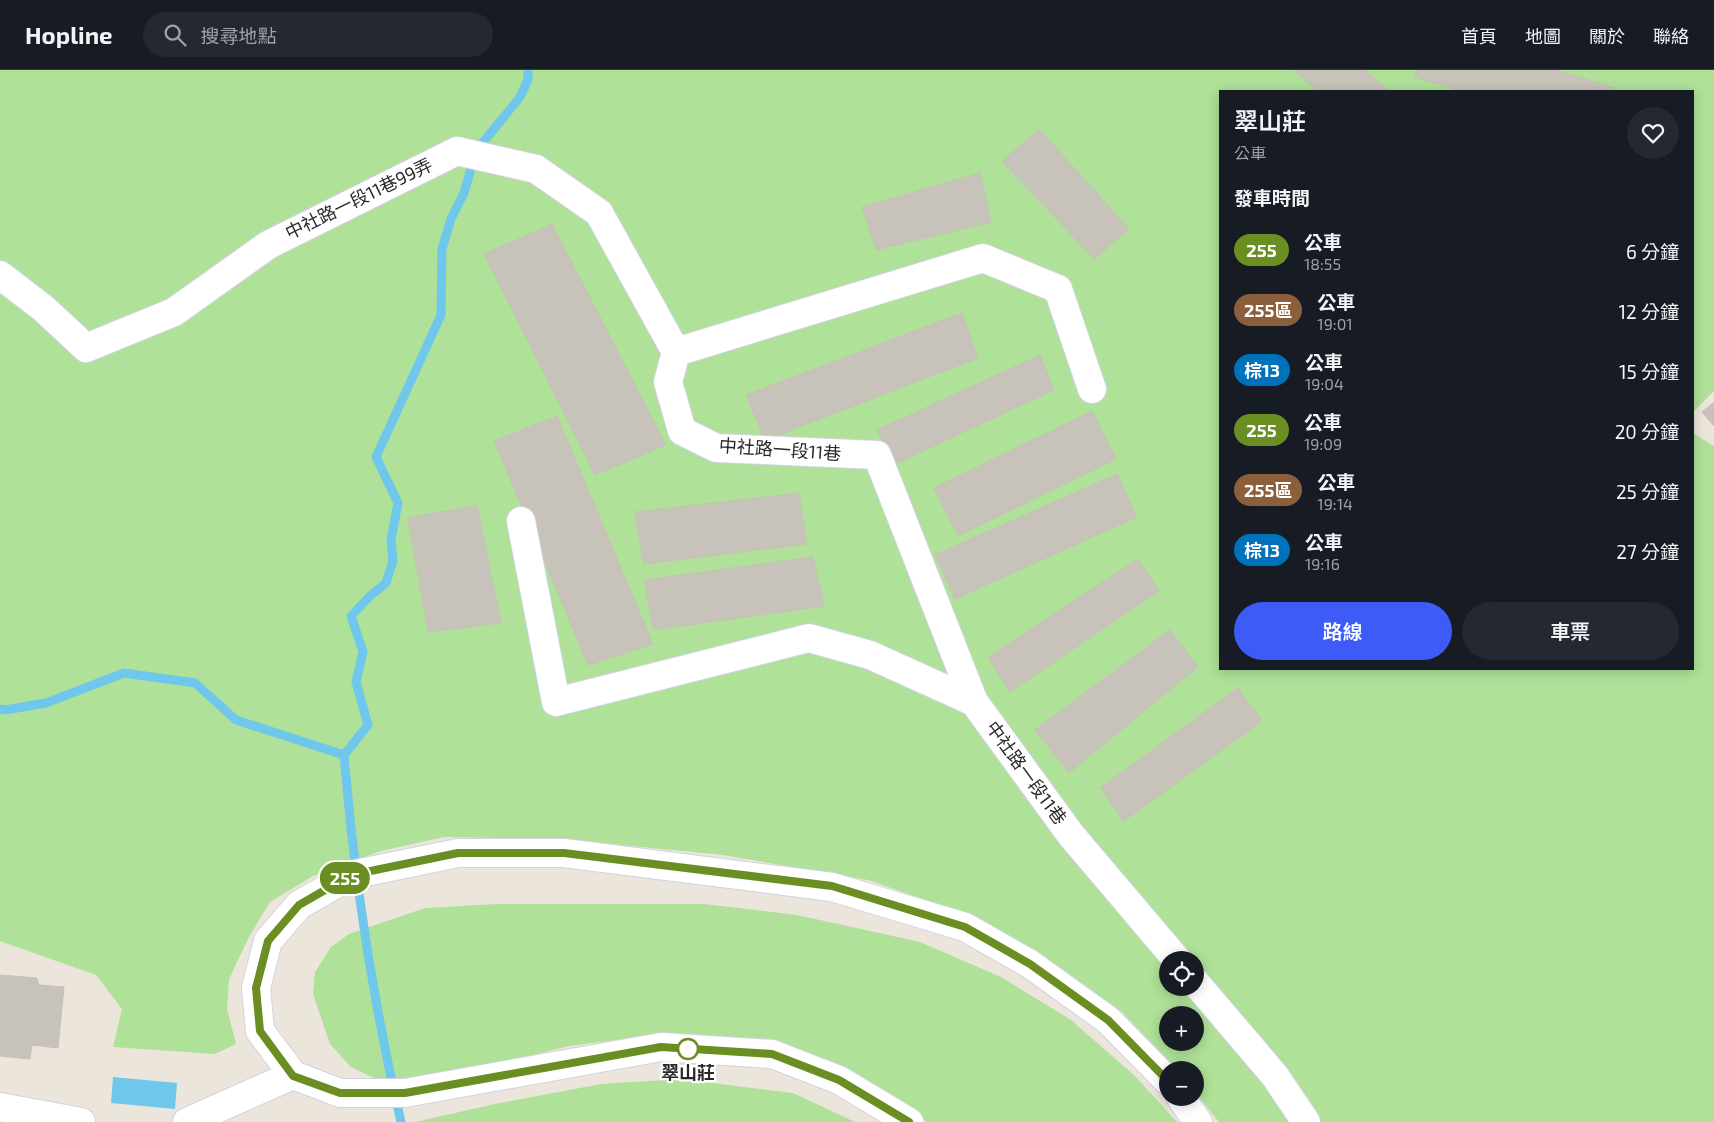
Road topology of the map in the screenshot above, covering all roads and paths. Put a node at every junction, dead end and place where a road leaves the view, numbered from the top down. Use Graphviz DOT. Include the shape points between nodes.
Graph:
graph roads {
  1 [pos="0,275"];
  2 [pos="676,352"];
  3 [pos="1092,389"];
  4 [pos="521,521"];
  5 [pos="974,702"];
  6 [pos="1169,951"];
  7 [pos="1204,993"];
  8 [pos="1159,1072"];
  9 [pos="293,1076"];
  10 [pos="1187,1106"];
  11 [pos="0,1107"];
  12 [pos="81,1122"];
  13 [pos="187,1122"];
  14 [pos="909,1122"];
  15 [pos="1198,1122"];
  16 [pos="1306,1122"];
  1 -- 2 [label="street, 中社路一段11巷99弄" via="44,308 86,348 174,312 268,245 457,151 536,170 600,214"];
  2 -- 3 [label="street" via="983,258 1058,289"];
  2 -- 5 [label="street, 中社路一段11巷" via="668,382 682,431 716,448 877,455"];
  4 -- 5 [label="street" via="556,702 809,638 870,655"];
  5 -- 6 [label="street, 中社路一段11巷" via="1071,835"];
  7 -- 16 [label="street" via="1275,1076"];
  8 -- 9 [label="street" via="1108,1020 1030,964 965,927 832,886 564,853 458,853 351,875 299,905 268,941 256,988 260,1031"];
  9 -- 13 [label="street"];
  9 -- 14 [label="street" via="340,1093 405,1093 661,1047 772,1054 839,1080"];
  10 -- 15 [label="street"];
  11 -- 12 [label="street"];
}
